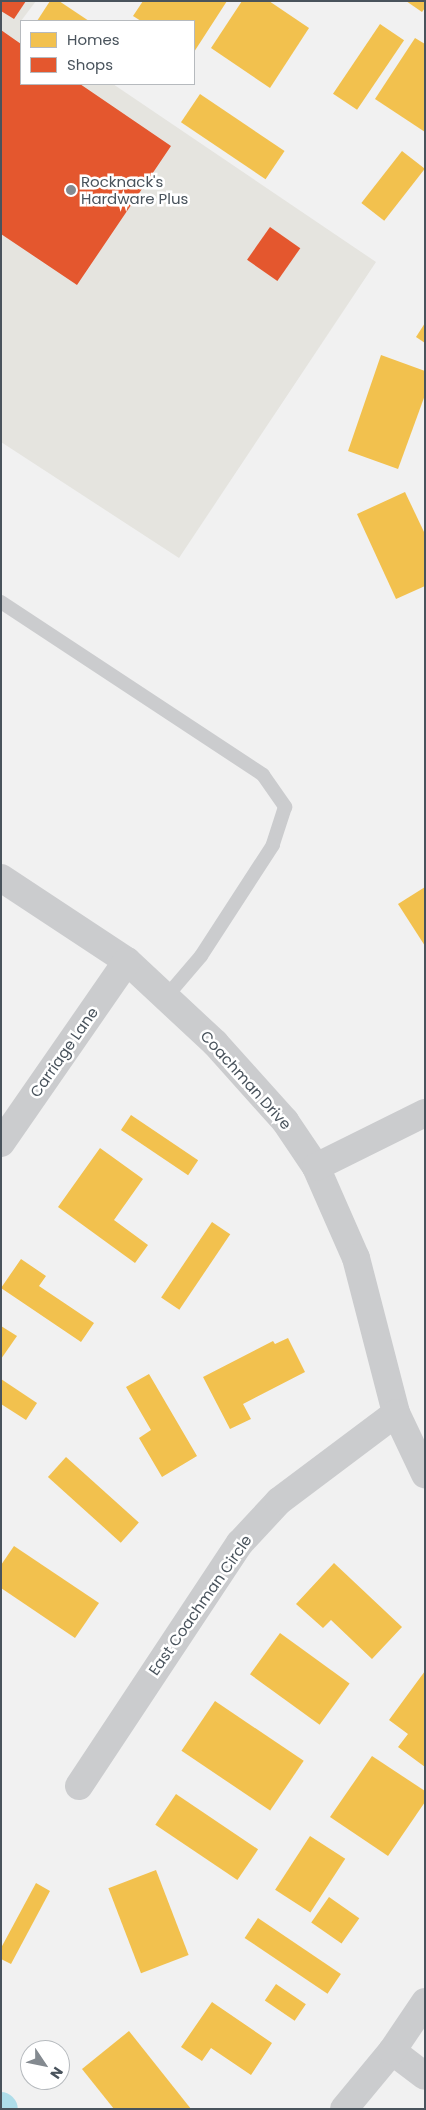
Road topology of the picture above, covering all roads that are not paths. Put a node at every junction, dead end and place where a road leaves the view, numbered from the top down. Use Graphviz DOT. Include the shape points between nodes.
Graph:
graph roads {
  1 [pos="1,602"];
  2 [pos="1,878"];
  3 [pos="127,961"];
  4 [pos="166,997"];
  5 [pos="425,1113"];
  6 [pos="1,1143"];
  7 [pos="316,1168"];
  8 [pos="396,1413"];
  9 [pos="425,1474"];
  10 [pos="79,1786"];
  11 [pos="425,2002"];
  12 [pos="392,2051"];
  13 [pos="425,2076"];
  14 [pos="344,2109"];
  1 -- 4 [label="lane" via="263,775 285,807 272,845 201,956"];
  2 -- 3 [label="street, Coachman Drive"];
  3 -- 4 [label="street, Coachman Drive"];
  3 -- 6 [label="street, Carriage Lane"];
  4 -- 7 [label="street, Coachman Drive" via="215,1043 285,1121"];
  5 -- 7 [label="street"];
  7 -- 8 [label="street, Coachman Drive" via="356,1258"];
  8 -- 9 [label="street, Coachman Drive"];
  8 -- 10 [label="street, East Coachman Circle" via="279,1501 240,1543"];
  11 -- 12 [label="street"];
  12 -- 13 [label="street"];
  12 -- 14 [label="street"];
}
